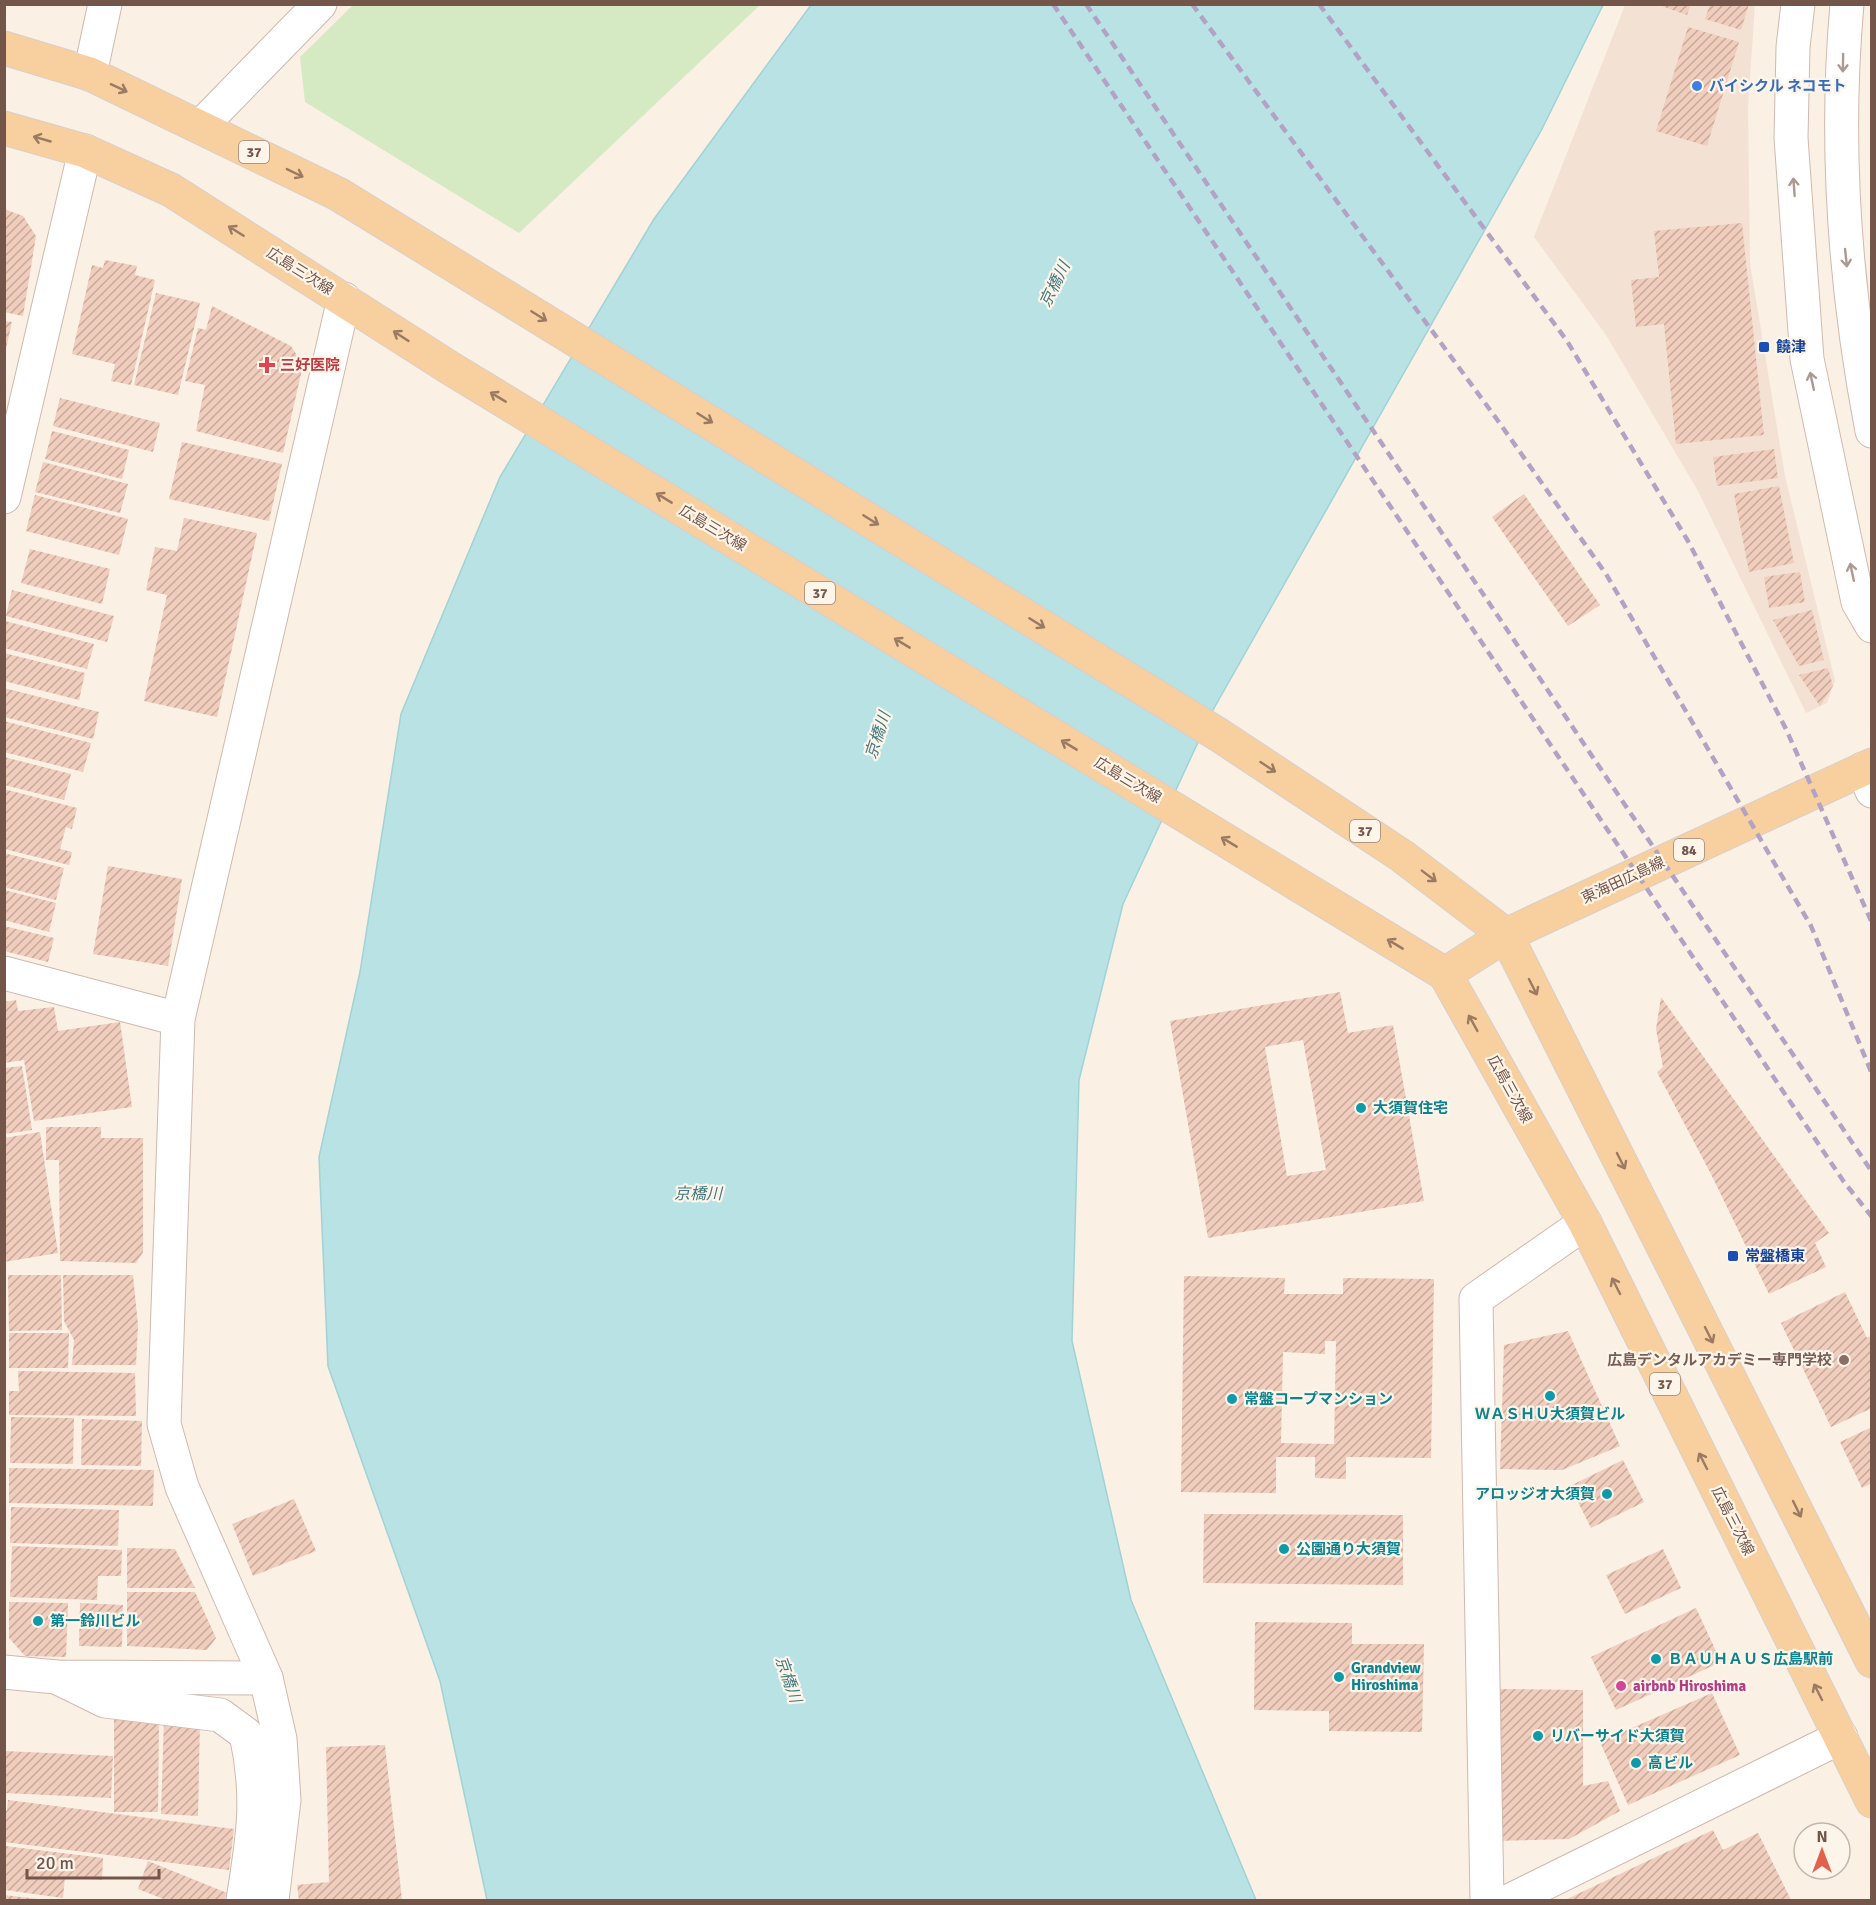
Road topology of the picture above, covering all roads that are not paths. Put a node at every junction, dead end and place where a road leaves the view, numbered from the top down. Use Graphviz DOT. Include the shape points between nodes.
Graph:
graph roads {
  1 [pos="105,4"];
  2 [pos="320,4"];
  3 [pos="1798,4"];
  4 [pos="1847,4"];
  5 [pos="4,48"];
  6 [pos="90,74"];
  7 [pos="201,126"];
  8 [pos="4,128"];
  9 [pos="85,151"];
  10 [pos="344,299"];
  11 [pos="1872,431"];
  12 [pos="4,497"];
  13 [pos="1872,626"];
  14 [pos="1869,775"];
  15 [pos="1506,935"];
  16 [pos="4,974"];
  17 [pos="1445,974"];
  18 [pos="178,1019"];
  19 [pos="1585,1223"];
  20 [pos="1872,1661"];
  21 [pos="4,1672"];
  22 [pos="56,1677"];
  23 [pos="266,1678"];
  24 [pos="1841,1737"];
  25 [pos="1872,1801"];
  26 [pos="243,1900"];
  27 [pos="272,1900"];
  28 [pos="1486,1900"];
  29 [pos="1511,1900"];
  1 -- 6 [label="street"];
  2 -- 7 [label="street"];
  13 -- 3 [label="street, one-way" via="1858,602 1807,359 1791,138"];
  4 -- 11 [label="street, one-way" via="1841,128 1844,230 1857,354"];
  5 -- 6 [label="main road, 37"];
  6 -- 7 [label="main road, 37, one-way"];
  7 -- 15 [label="main road, 37, one-way" via="338,194 1219,735 1402,856"];
  9 -- 8 [label="main road, 広島三次線 / 37, one-way"];
  10 -- 9 [label="main road, 広島三次線 / 37, one-way" via="171,190"];
  9 -- 12 [label="street"];
  17 -- 10 [label="main road, 広島三次線 / 37, one-way" via="450,368"];
  10 -- 18 [label="street"];
  14 -- 15 [label="main road, 東海田広島線 / 84"];
  15 -- 17 [label="main road, 東海田広島線 / 84"];
  15 -- 20 [label="main road, 37, one-way"];
  16 -- 18 [label="street"];
  19 -- 17 [label="main road, 広島三次線 / 37, one-way"];
  18 -- 23 [label="street" via="164,1424 182,1487"];
  24 -- 19 [label="main road, 広島三次線 / 37, one-way"];
  19 -- 28 [label="street" via="1476,1299"];
  21 -- 22 [label="street"];
  22 -- 23 [label="street"];
  22 -- 26 [label="street" via="105,1701 220,1715 246,1734 254,1773 254,1828"];
  23 -- 27 [label="street" via="280,1739 284,1800"];
  24 -- 25 [label="main road, 広島三次線 / 37"];
  24 -- 29 [label="street"];
}
